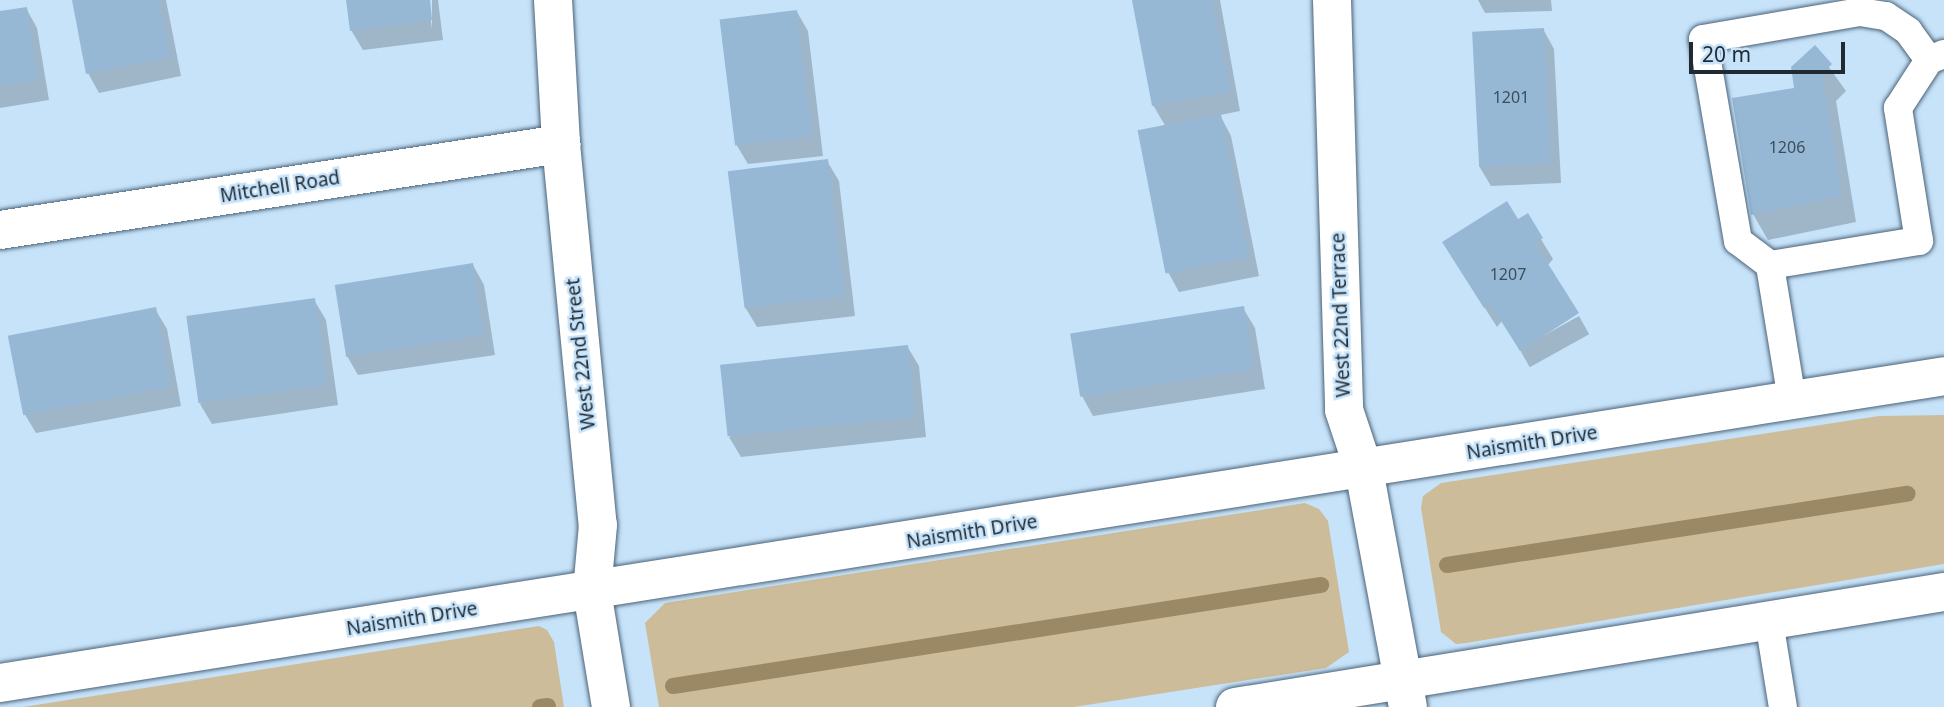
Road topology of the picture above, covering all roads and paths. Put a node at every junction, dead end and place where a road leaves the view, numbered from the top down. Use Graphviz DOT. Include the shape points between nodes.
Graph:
graph roads {
  1 [pos="552,0"];
  2 [pos="1332,0"];
  3 [pos="1937,57"];
  4 [pos="561,144"];
  5 [pos="0,230"];
  6 [pos="1770,265"];
  7 [pos="1944,376"];
  8 [pos="1793,400"];
  9 [pos="1364,470"];
  10 [pos="592,591"];
  11 [pos="1944,592"];
  12 [pos="1769,621"];
  13 [pos="0,684"];
  14 [pos="1404,694"];
  15 [pos="611,707"];
  16 [pos="1235,707"];
  17 [pos="1783,707"];
  1 -- 4 [label="street, West 22nd Street"];
  2 -- 9 [label="street, West 22nd Terrace" via="1344,410"];
  3 -- 6 [label="lane" via="1898,108 1919,241"];
  3 -- 6 [label="lane" via="1886,16 1860,12 1703,39 1738,241"];
  4 -- 5 [label="street, Mitchell Road"];
  4 -- 10 [label="street, West 22nd Street" via="598,525"];
  6 -- 8 [label="lane"];
  7 -- 8 [label="street, Naismith Drive"];
  8 -- 9 [label="street, Naismith Drive"];
  9 -- 10 [label="street, Naismith Drive"];
  9 -- 14 [label="street, West 22nd Terrace"];
  10 -- 13 [label="street, Naismith Drive"];
  10 -- 15 [label="street, West 22nd Street"];
  11 -- 12 [label="street"];
  12 -- 14 [label="street"];
  12 -- 17 [label="lane"];
  14 -- 16 [label="street"];
}
